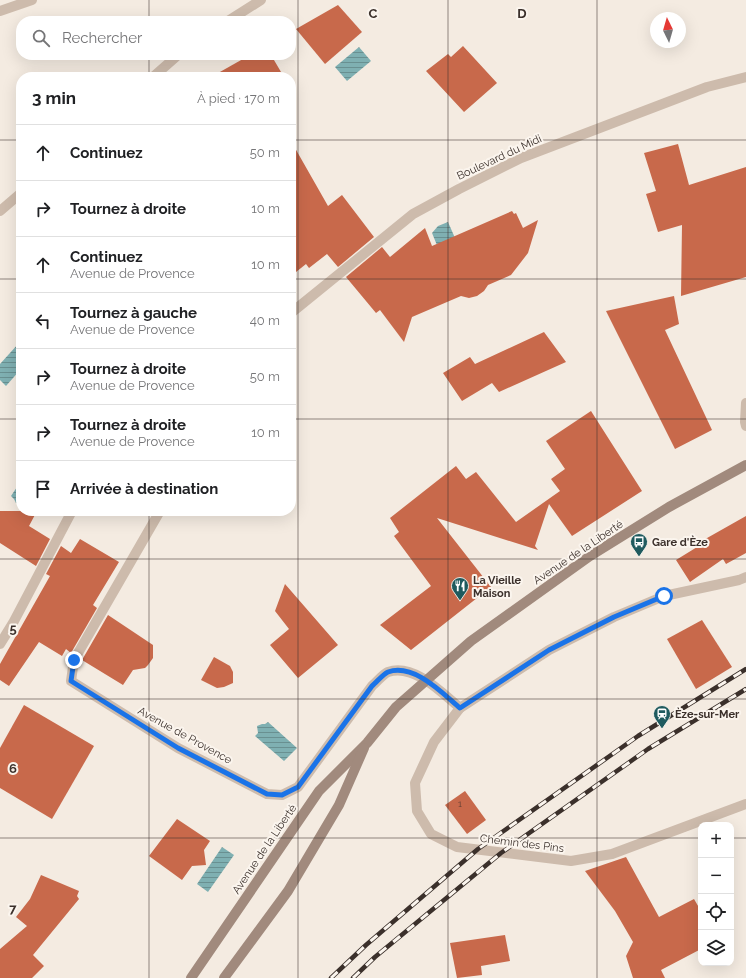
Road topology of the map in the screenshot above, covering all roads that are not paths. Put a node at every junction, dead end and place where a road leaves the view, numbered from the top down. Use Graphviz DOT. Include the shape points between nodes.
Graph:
graph roads {
  1 [pos="32,0"];
  2 [pos="261,0"];
  3 [pos="0,11"];
  4 [pos="236,16"];
  5 [pos="172,60"];
  6 [pos="159,72"];
  7 [pos="746,77"];
  8 [pos="16,197"];
  9 [pos="0,211"];
  10 [pos="296,309"];
  11 [pos="746,403"];
  12 [pos="746,426"];
  13 [pos="746,465"];
  14 [pos="69,516"];
  15 [pos="157,516"];
  16 [pos="746,577"];
  17 [pos="0,644"];
  18 [pos="426,680"];
  19 [pos="460,708"];
  20 [pos="367,743"];
  21 [pos="746,804"];
  22 [pos="191,978"];
  23 [pos="224,978"];
  1 -- 3 [label="street"];
  2 -- 4 [label="street"];
  5 -- 6 [label="street"];
  7 -- 10 [label="street, Boulevard du Midi" via="707,87 521,158 459,189 413,214"];
  8 -- 9 [label="street"];
  11 -- 12 [label="street"];
  13 -- 18 [label="main road, Avenue de la Liberté" via="669,507 590,556 471,641"];
  14 -- 17 [label="street"];
  15 -- 18 [label="street, Avenue de Provence" via="74,660 71,681 178,748 267,794 282,795 298,787 372,686 387,672 403,670"];
  16 -- 19 [label="street, Chemin des Pins" via="664,596 614,617 549,650"];
  18 -- 19 [label="street"];
  18 -- 20 [label="main road, Avenue de la Liberté" via="396,707"];
  19 -- 21 [label="street, Chemin des Pins" via="434,742 415,783 417,811 431,834 457,847 571,861 612,854"];
  20 -- 22 [label="main road, Avenue de la Liberté" via="318,791"];
  20 -- 23 [label="main road, Avenue de la Liberté" via="339,806 288,891"];
}
